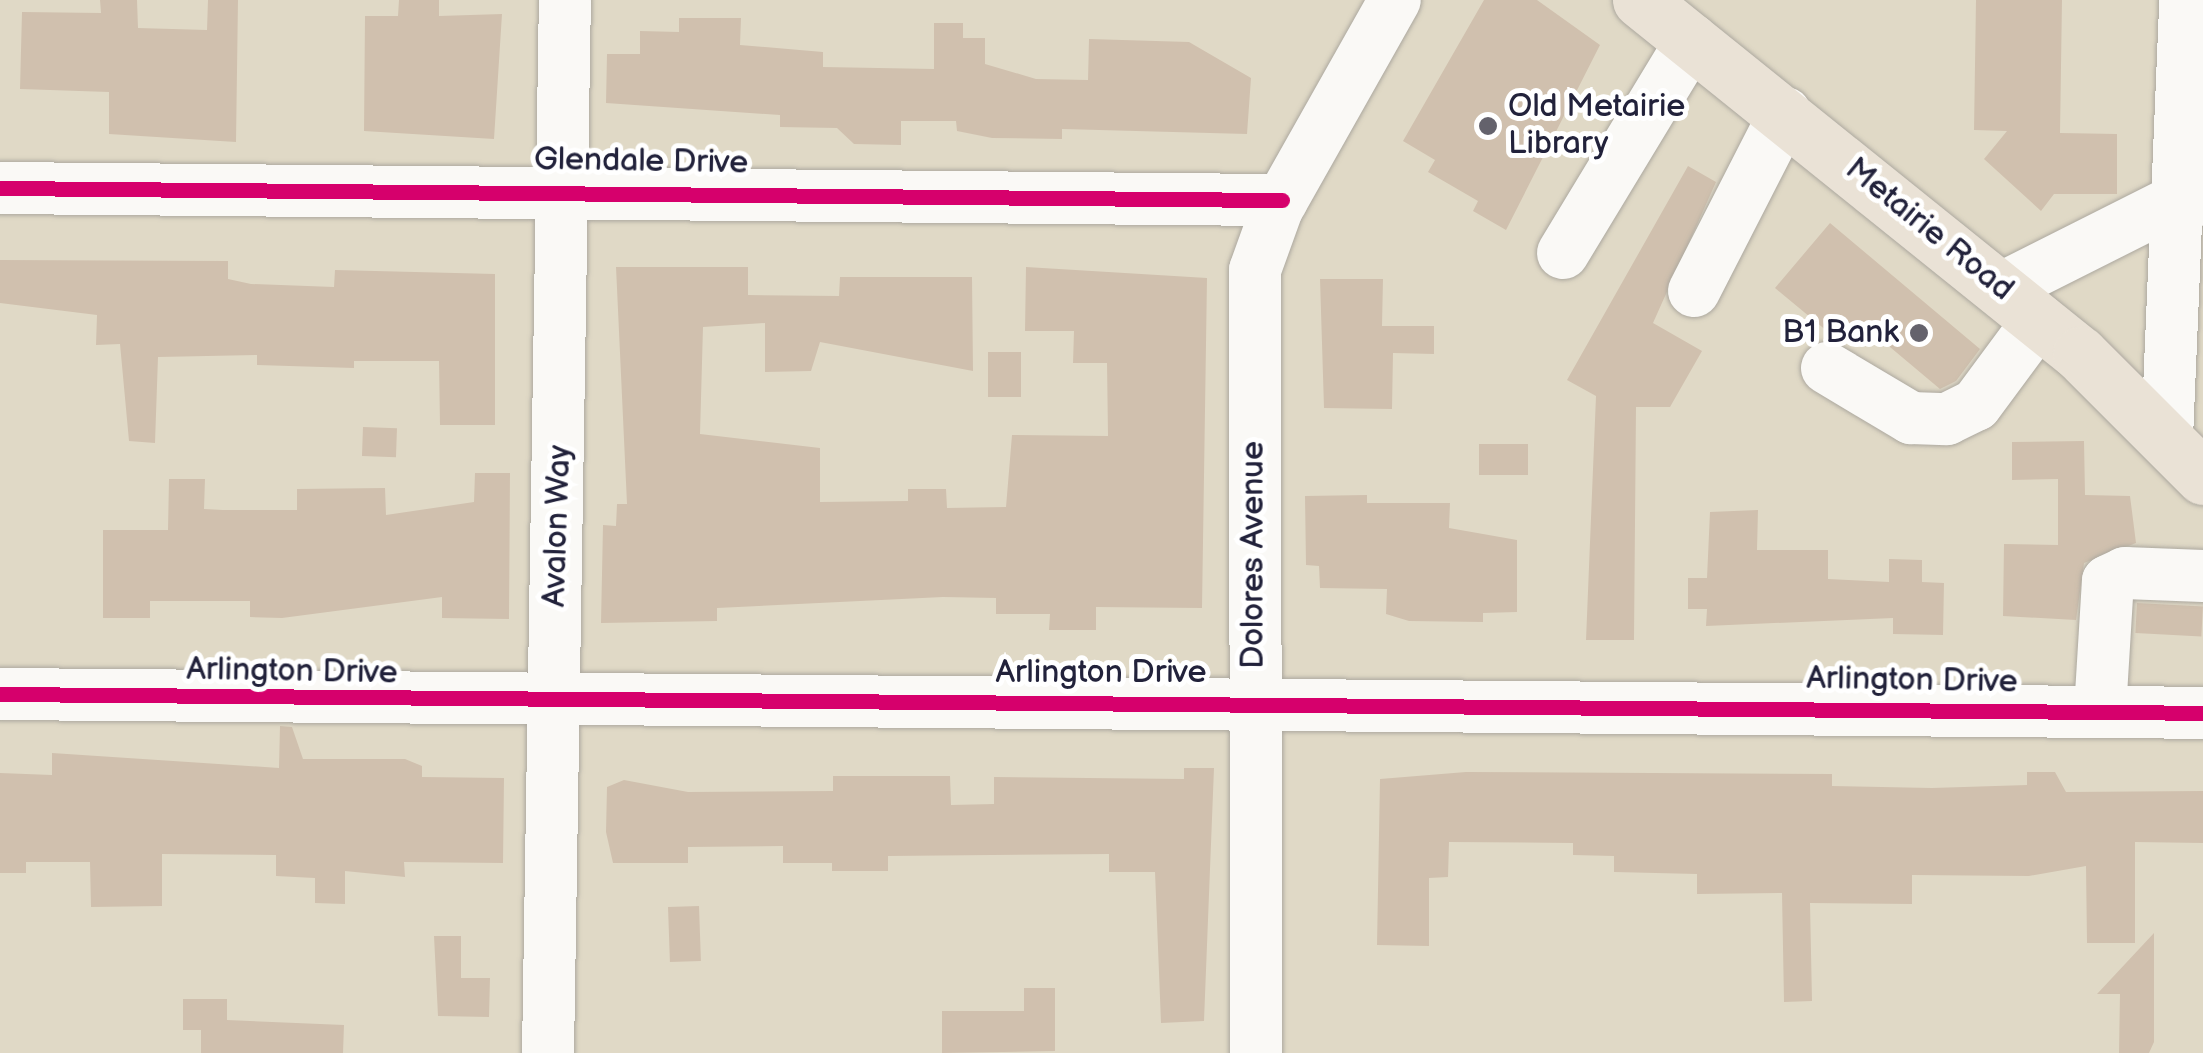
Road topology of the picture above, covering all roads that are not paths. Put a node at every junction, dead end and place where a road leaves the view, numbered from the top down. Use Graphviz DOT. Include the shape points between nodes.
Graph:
graph roads {
  1 [pos="565,0"];
  2 [pos="1396,0"];
  3 [pos="1640,0"];
  4 [pos="2185,0"];
  5 [pos="1692,40"];
  6 [pos="1785,113"];
  7 [pos="0,188"];
  8 [pos="568,188"];
  9 [pos="2191,199"];
  10 [pos="1273,219"];
  11 [pos="1562,253"];
  12 [pos="1694,291"];
  13 [pos="2020,304"];
  14 [pos="1827,368"];
  15 [pos="2185,457"];
  16 [pos="2203,576"];
  17 [pos="0,694"];
  18 [pos="1254,700"];
  19 [pos="553,706"];
  20 [pos="2100,711"];
  21 [pos="2203,713"];
  22 [pos="548,1053"];
  23 [pos="1256,1053"];
  1 -- 8 [label="street, Avalon Way"];
  2 -- 10 [label="street"];
  3 -- 5 [label="main road, Metairie Road"];
  4 -- 9 [label="street"];
  5 -- 6 [label="main road, Metairie Road"];
  5 -- 11 [label="street"];
  6 -- 12 [label="street"];
  6 -- 13 [label="main road, Metairie Road"];
  7 -- 8 [label="street, Glendale Drive"];
  8 -- 10 [label="street, Glendale Drive"];
  8 -- 19 [label="street, Avalon Way"];
  9 -- 13 [label="street"];
  9 -- 15 [label="street"];
  10 -- 18 [label="street, Dolores Avenue" via="1255,270"];
  13 -- 14 [label="street" via="1976,405 1947,419 1911,418"];
  13 -- 15 [label="main road, Metairie Road"];
  16 -- 20 [label="street" via="2125,573 2108,581"];
  17 -- 19 [label="street, Arlington Drive"];
  18 -- 19 [label="street, Arlington Drive"];
  18 -- 20 [label="street, Arlington Drive"];
  18 -- 23 [label="street, Dolores Avenue"];
  19 -- 22 [label="street, Avalon Way"];
  20 -- 21 [label="street, Arlington Drive"];
}
